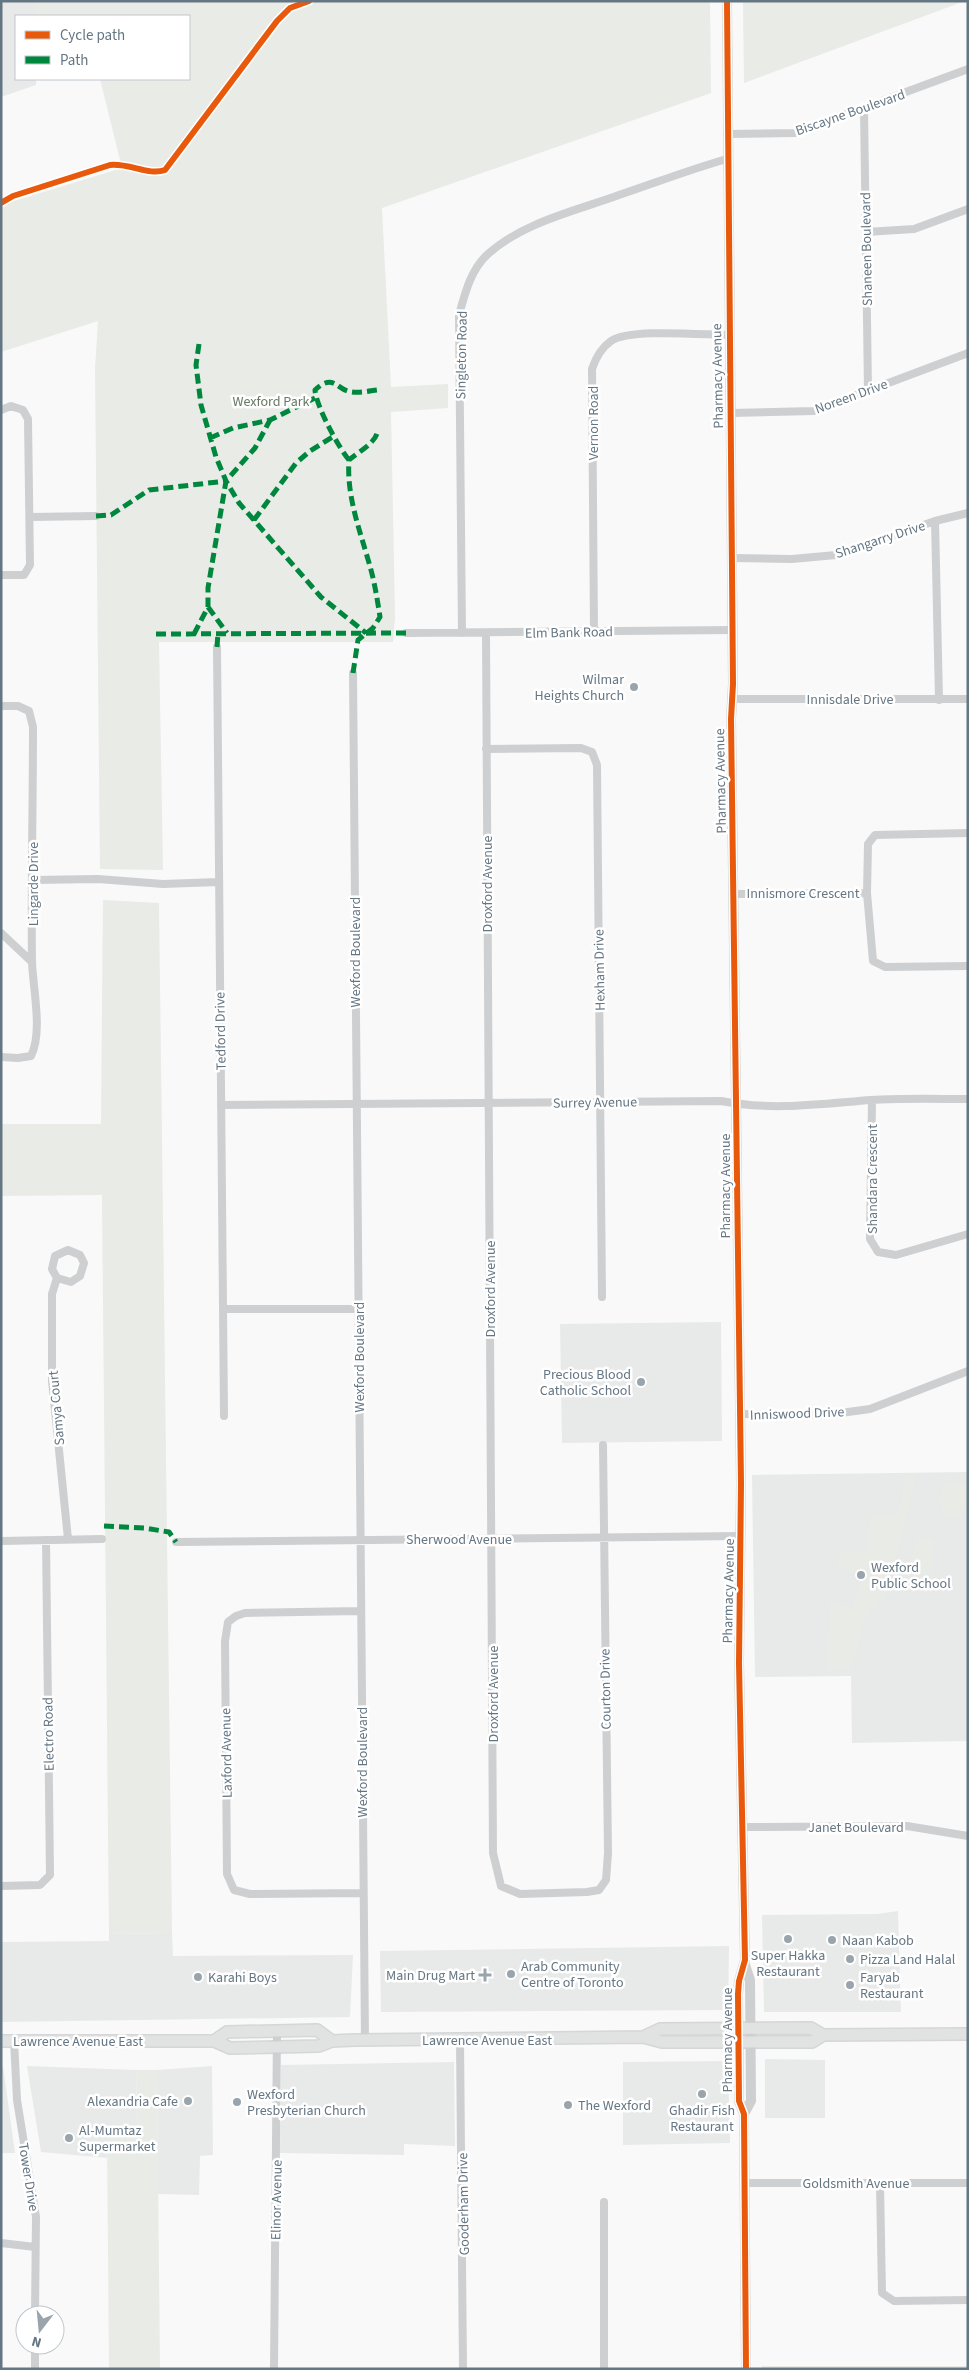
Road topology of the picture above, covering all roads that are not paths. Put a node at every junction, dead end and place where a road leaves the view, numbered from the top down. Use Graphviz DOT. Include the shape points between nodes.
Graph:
graph roads {
  1 [pos="727,1"];
  2 [pos="968,69"];
  3 [pos="864,108"];
  4 [pos="727,134"];
  5 [pos="727,159"];
  6 [pos="968,209"];
  7 [pos="866,232"];
  8 [pos="730,335"];
  9 [pos="968,353"];
  10 [pos="868,390"];
  11 [pos="1,410"];
  12 [pos="730,413"];
  13 [pos="968,513"];
  14 [pos="30,516"];
  15 [pos="96,516"];
  16 [pos="935,521"];
  17 [pos="732,558"];
  18 [pos="1,575"];
  19 [pos="732,630"];
  20 [pos="594,632"];
  21 [pos="406,633"];
  22 [pos="462,633"];
  23 [pos="486,633"];
  24 [pos="217,647"];
  25 [pos="353,673"];
  26 [pos="731,699"];
  27 [pos="968,699"];
  28 [pos="939,700"];
  29 [pos="1,706"];
  30 [pos="486,749"];
  31 [pos="968,834"];
  32 [pos="34,880"];
  33 [pos="218,882"];
  34 [pos="867,893"];
  35 [pos="735,894"];
  36 [pos="1,933"];
  37 [pos="32,962"];
  38 [pos="968,966"];
  39 [pos="1,1057"];
  40 [pos="968,1099"];
  41 [pos="872,1100"];
  42 [pos="600,1102"];
  43 [pos="489,1103"];
  44 [pos="357,1104"];
  45 [pos="737,1104"];
  46 [pos="221,1105"];
  47 [pos="968,1234"];
  48 [pos="57,1278"];
  49 [pos="602,1297"];
  50 [pos="223,1309"];
  51 [pos="358,1309"];
  52 [pos="968,1371"];
  53 [pos="739,1414"];
  54 [pos="224,1416"];
  55 [pos="603,1445"];
  56 [pos="741,1536"];
  57 [pos="604,1538"];
  58 [pos="68,1539"];
  59 [pos="102,1539"];
  60 [pos="360,1539"];
  61 [pos="492,1539"];
  62 [pos="46,1540"];
  63 [pos="1,1541"];
  64 [pos="176,1542"];
  65 [pos="361,1611"];
  66 [pos="744,1828"];
  67 [pos="968,1836"];
  68 [pos="1,1886"];
  69 [pos="363,1893"];
  70 [pos="558,1893"];
  71 [pos="744,2028"];
  72 [pos="277,2031"];
  73 [pos="968,2034"];
  74 [pos="824,2035"];
  75 [pos="643,2037"];
  76 [pos="14,2040"];
  77 [pos="365,2040"];
  78 [pos="460,2040"];
  79 [pos="1,2041"];
  80 [pos="214,2041"];
  81 [pos="332,2041"];
  82 [pos="744,2042"];
  83 [pos="277,2047"];
  84 [pos="968,2182"];
  85 [pos="744,2183"];
  86 [pos="880,2183"];
  87 [pos="604,2202"];
  88 [pos="1,2242"];
  89 [pos="35,2247"];
  90 [pos="968,2300"];
  91 [pos="35,2305"];
  92 [pos="35,2355"];
  93 [pos="35,2369"];
  94 [pos="274,2369"];
  95 [pos="463,2369"];
  96 [pos="604,2369"];
  97 [pos="746,2369"];
  1 -- 4 [label="street, Pharmacy Avenue"];
  2 -- 3 [label="street, Biscayne Boulevard"];
  3 -- 4 [label="street, Biscayne Boulevard" via="795,133"];
  3 -- 7 [label="street, Shaneen Boulevard"];
  4 -- 5 [label="street, Pharmacy Avenue"];
  5 -- 8 [label="street, Pharmacy Avenue"];
  5 -- 22 [label="street, Singleton Road" via="509,237 487,255 474,273 459,315"];
  6 -- 7 [label="street" via="914,229"];
  7 -- 10 [label="street, Shaneen Boulevard"];
  8 -- 12 [label="street, Pharmacy Avenue"];
  8 -- 20 [label="street, Vernon Road" via="633,334 612,340 597,355 592,369"];
  9 -- 10 [label="street, Noreen Drive"];
  10 -- 12 [label="street, Noreen Drive" via="814,411"];
  11 -- 14 [label="street" via="10,406 23,410 28,419"];
  12 -- 17 [label="street, Pharmacy Avenue"];
  13 -- 16 [label="street, Shangarry Drive"];
  14 -- 15 [label="street"];
  14 -- 18 [label="street" via="30,565 24,575"];
  16 -- 17 [label="street, Shangarry Drive" via="836,555 792,559"];
  16 -- 28 [label="street"];
  17 -- 19 [label="street, Pharmacy Avenue"];
  19 -- 20 [label="street, Elm Bank Road"];
  19 -- 26 [label="street, Pharmacy Avenue"];
  20 -- 23 [label="street, Elm Bank Road"];
  21 -- 22 [label="street, Elm Bank Road"];
  22 -- 23 [label="street, Elm Bank Road"];
  23 -- 30 [label="street, Droxford Avenue"];
  24 -- 33 [label="street, Tedford Drive"];
  25 -- 44 [label="street, Wexford Boulevard"];
  26 -- 28 [label="street, Innisdale Drive"];
  26 -- 35 [label="street, Pharmacy Avenue"];
  27 -- 28 [label="street, Innisdale Drive"];
  29 -- 32 [label="street, Lingarde Drive" via="25,709 32,716"];
  30 -- 42 [label="street, Hexham Drive" via="581,748 592,752 597,764"];
  30 -- 43 [label="street, Droxford Avenue"];
  31 -- 34 [label="street, Innismore Crescent" via="875,835 868,844"];
  32 -- 33 [label="street" via="98,879 163,884"];
  32 -- 37 [label="street, Lingarde Drive"];
  33 -- 46 [label="street, Tedford Drive"];
  34 -- 35 [label="street, Innismore Crescent"];
  34 -- 38 [label="street" via="873,962 885,967"];
  35 -- 45 [label="street, Pharmacy Avenue"];
  36 -- 37 [label="street"];
  37 -- 39 [label="street, Lingarde Drive" via="35,1048 31,1056 25,1058"];
  40 -- 41 [label="street, Surrey Avenue"];
  41 -- 45 [label="street, Surrey Avenue" via="812,1106"];
  41 -- 47 [label="street, Shandara Crescent" via="870,1239 878,1252 896,1255"];
  42 -- 43 [label="street, Surrey Avenue"];
  42 -- 45 [label="street, Surrey Avenue" via="721,1101"];
  42 -- 49 [label="street, Hexham Drive"];
  43 -- 44 [label="street, Surrey Avenue"];
  43 -- 61 [label="street, Droxford Avenue"];
  44 -- 46 [label="street, Surrey Avenue"];
  44 -- 51 [label="street, Wexford Boulevard"];
  45 -- 53 [label="street, Pharmacy Avenue"];
  46 -- 50 [label="street, Tedford Drive"];
  48 -- 48 [label="street, Samya Court" via="52,1269 55,1256 68,1250 80,1255 84,1263 80,1276 70,1282"];
  48 -- 58 [label="street, Samya Court" via="52,1294 52,1381"];
  50 -- 51 [label="street"];
  50 -- 54 [label="street, Tedford Drive"];
  51 -- 60 [label="street, Wexford Boulevard"];
  52 -- 53 [label="street, Inniswood Drive" via="870,1409 826,1415"];
  53 -- 56 [label="street, Pharmacy Avenue"];
  55 -- 57 [label="street, Courton Drive"];
  56 -- 57 [label="street, Sherwood Avenue"];
  56 -- 66 [label="street, Pharmacy Avenue" via="739,1663"];
  57 -- 61 [label="street, Sherwood Avenue"];
  57 -- 70 [label="street, Courton Drive" via="606,1880 599,1890"];
  58 -- 59 [label="street"];
  58 -- 62 [label="street"];
  60 -- 61 [label="street, Sherwood Avenue"];
  60 -- 64 [label="street, Sherwood Avenue"];
  60 -- 65 [label="street, Wexford Boulevard"];
  61 -- 70 [label="street, Droxford Avenue" via="494,1853 501,1886 520,1894"];
  62 -- 63 [label="street"];
  62 -- 68 [label="street, Electro Road" via="50,1875 40,1884"];
  65 -- 69 [label="street, Wexford Boulevard"];
  65 -- 69 [label="street, Laxford Avenue" via="245,1613 228,1622 225,1641 228,1874 234,1890 250,1894"];
  66 -- 67 [label="street, Janet Boulevard" via="907,1826"];
  66 -- 71 [label="street, Pharmacy Avenue" via="745,1966 739,1981"];
  69 -- 77 [label="street, Wexford Boulevard"];
  71 -- 74 [label="main road, Lawrence Avenue East" via="811,2028"];
  71 -- 75 [label="main road, Lawrence Avenue East" via="660,2029"];
  71 -- 82 [label="street, Pharmacy Avenue"];
  72 -- 80 [label="main road, Lawrence Avenue East" via="227,2032"];
  72 -- 81 [label="main road, Lawrence Avenue East" via="317,2030"];
  72 -- 83 [label="street, Elinor Avenue"];
  73 -- 74 [label="main road, Lawrence Avenue East"];
  74 -- 82 [label="main road, Lawrence Avenue East" via="812,2042"];
  75 -- 78 [label="main road, Lawrence Avenue East"];
  75 -- 82 [label="main road, Lawrence Avenue East" via="662,2042"];
  76 -- 79 [label="main road, Lawrence Avenue East"];
  76 -- 80 [label="main road, Lawrence Avenue East"];
  76 -- 89 [label="street, Tower Drive" via="17,2100 36,2217"];
  77 -- 78 [label="main road, Lawrence Avenue East"];
  77 -- 81 [label="main road, Lawrence Avenue East"];
  78 -- 95 [label="street, Gooderham Drive"];
  80 -- 83 [label="main road, Lawrence Avenue East" via="230,2048"];
  81 -- 83 [label="main road, Lawrence Avenue East" via="319,2046"];
  82 -- 85 [label="street, Pharmacy Avenue" via="739,2101 744,2114"];
  83 -- 94 [label="street, Elinor Avenue"];
  84 -- 86 [label="street, Goldsmith Avenue"];
  85 -- 86 [label="street, Goldsmith Avenue"];
  85 -- 97 [label="street, Pharmacy Avenue"];
  86 -- 90 [label="street" via="882,2293 894,2301"];
  87 -- 96 [label="street"];
  88 -- 89 [label="street"];
  89 -- 91 [label="street, Tower Drive"];
  92 -- 93 [label="street"];
}
